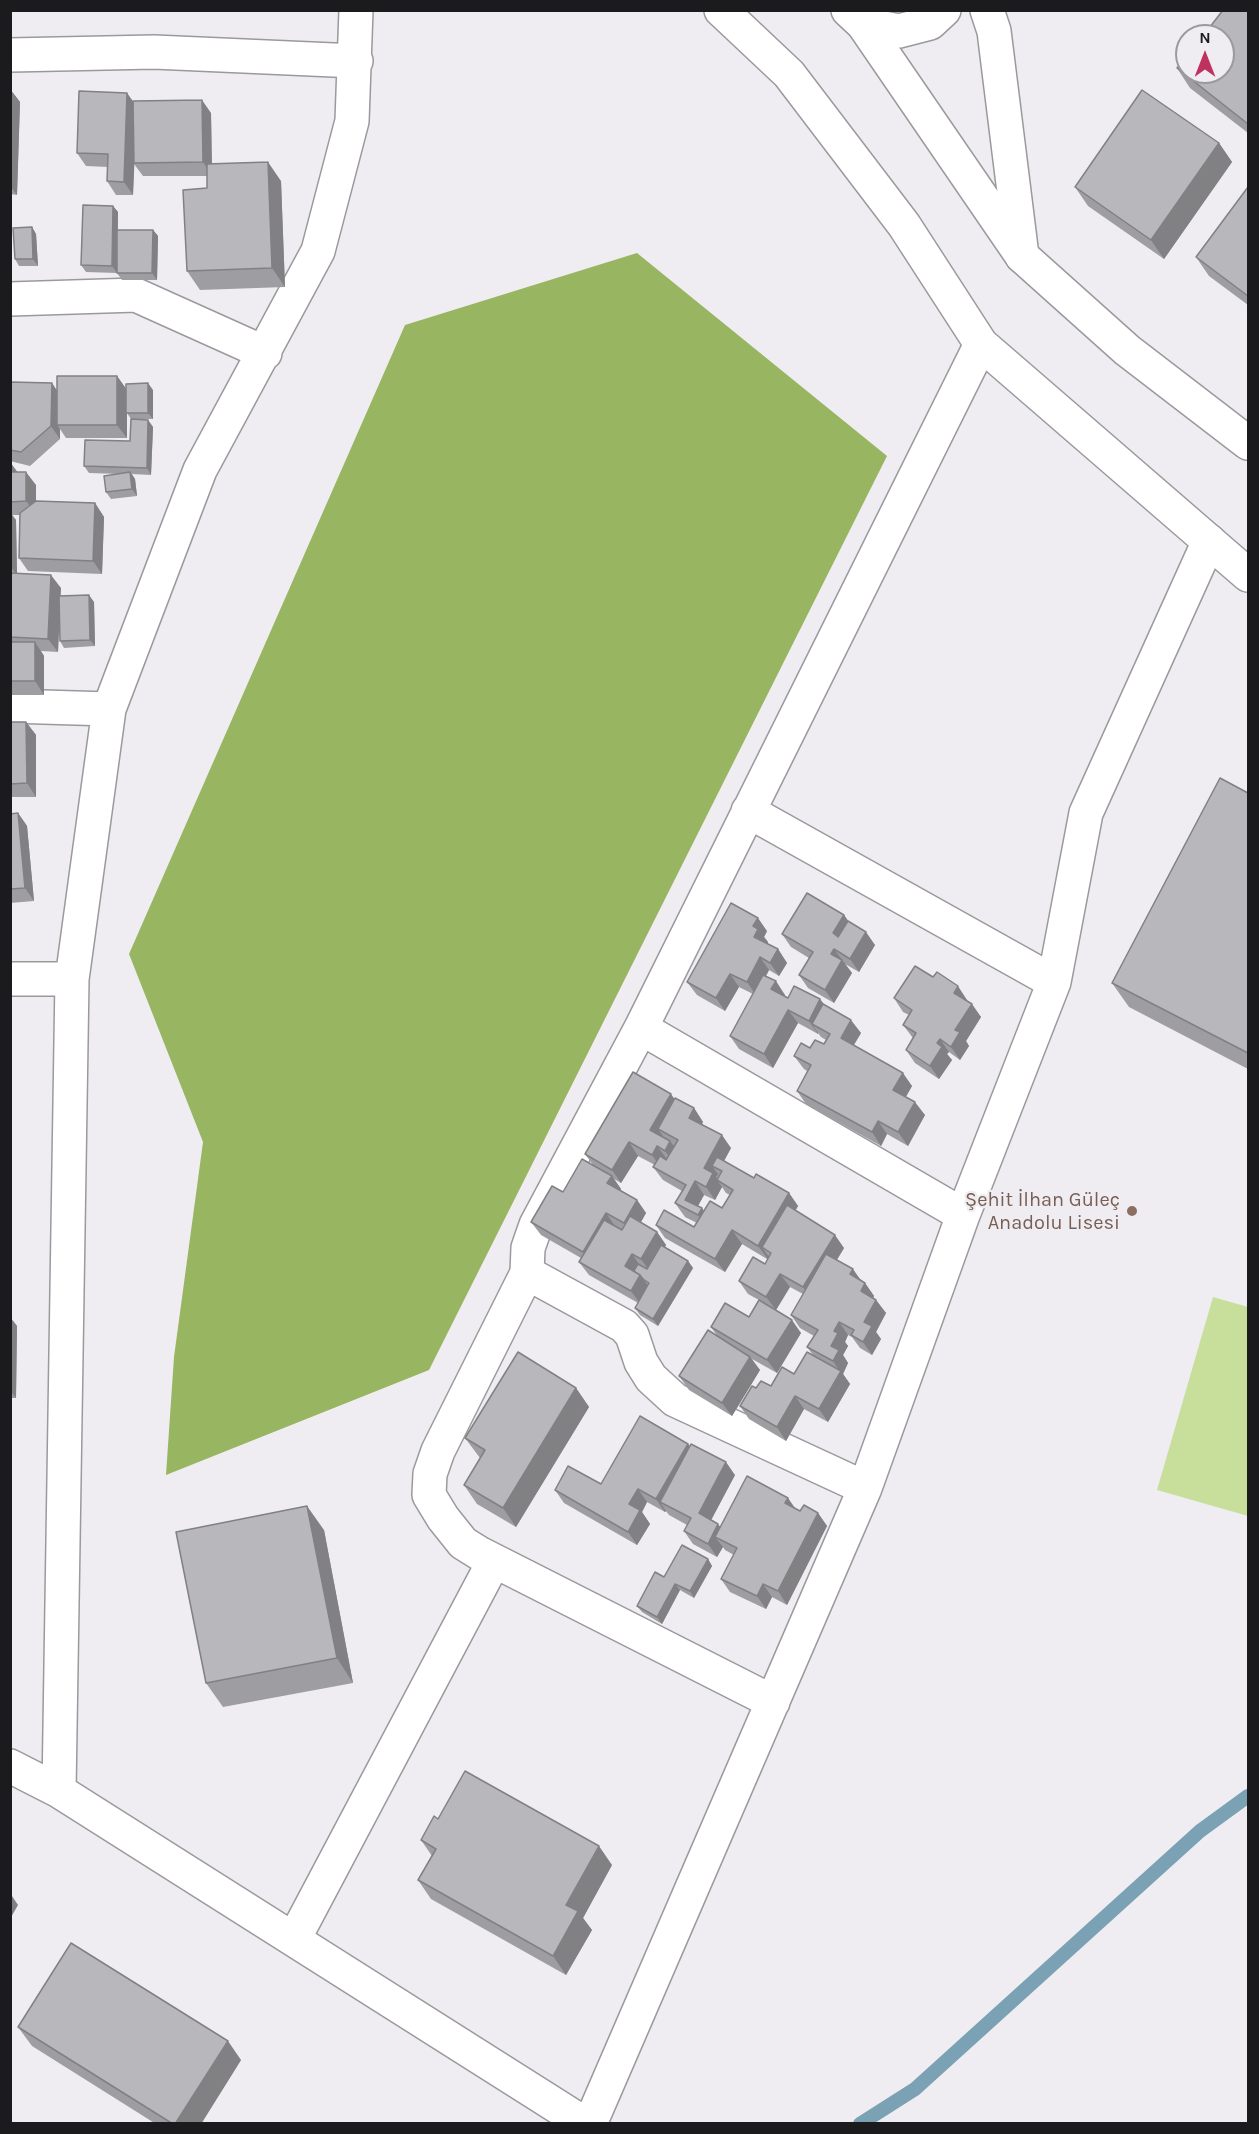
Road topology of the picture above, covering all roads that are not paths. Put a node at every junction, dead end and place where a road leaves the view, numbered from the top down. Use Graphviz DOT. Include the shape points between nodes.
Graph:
graph roads {
  1 [pos="356,10"];
  2 [pos="722,10"];
  3 [pos="944,10"];
  4 [pos="987,10"];
  5 [pos="855,17"];
  6 [pos="10,55"];
  7 [pos="356,61"];
  8 [pos="1022,256"];
  9 [pos="10,299"];
  10 [pos="981,344"];
  11 [pos="265,353"];
  12 [pos="1248,443"];
  13 [pos="1209,541"];
  14 [pos="1248,575"];
  15 [pos="10,706"];
  16 [pos="108,709"];
  17 [pos="748,811"];
  18 [pos="10,979"];
  19 [pos="72,979"];
  20 [pos="1054,982"];
  21 [pos="641,1028"];
  22 [pos="963,1215"];
  23 [pos="527,1273"];
  24 [pos="865,1488"];
  25 [pos="494,1561"];
  26 [pos="773,1702"];
  27 [pos="10,1766"];
  28 [pos="59,1791"];
  29 [pos="294,1939"];
  30 [pos="585,2124"];
  31 [pos="590,2124"];
  1 -- 7 [label="street"];
  2 -- 10 [label="street" via="789,74 904,225"];
  3 -- 5 [label="street" via="930,23 899,31"];
  4 -- 8 [label="street" via="994,31"];
  5 -- 8 [label="street"];
  6 -- 7 [label="street" via="154,52"];
  7 -- 11 [label="street" via="352,121 318,251"];
  8 -- 12 [label="street" via="1126,350"];
  9 -- 11 [label="street" via="136,295"];
  10 -- 13 [label="street"];
  10 -- 17 [label="street"];
  11 -- 16 [label="street" via="201,471"];
  13 -- 14 [label="street"];
  13 -- 20 [label="street" via="1086,813"];
  15 -- 16 [label="street"];
  16 -- 19 [label="street"];
  17 -- 20 [label="street"];
  17 -- 21 [label="street"];
  18 -- 19 [label="street"];
  19 -- 28 [label="street"];
  20 -- 22 [label="street"];
  21 -- 22 [label="street"];
  21 -- 23 [label="street" via="536,1225 528,1248"];
  22 -- 24 [label="street"];
  23 -- 24 [label="street" via="624,1326 651,1378 675,1400"];
  23 -- 25 [label="street" via="430,1474 429,1495 451,1530"];
  24 -- 26 [label="street"];
  25 -- 26 [label="street"];
  25 -- 29 [label="street"];
  26 -- 31 [label="street"];
  27 -- 28 [label="street"];
  28 -- 29 [label="street"];
  29 -- 30 [label="street"];
}
